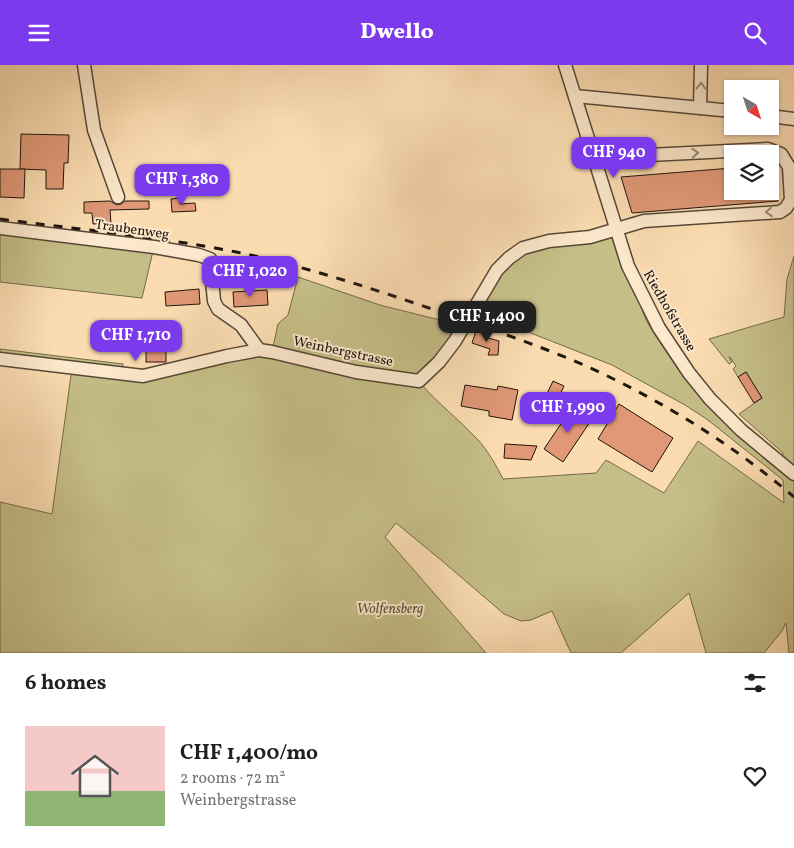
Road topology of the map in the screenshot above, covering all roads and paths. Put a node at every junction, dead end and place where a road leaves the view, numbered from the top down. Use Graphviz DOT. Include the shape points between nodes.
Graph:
graph roads {
  1 [pos="84,65"];
  2 [pos="565,65"];
  3 [pos="701,65"];
  4 [pos="575,96"];
  5 [pos="700,108"];
  6 [pos="724,110"];
  7 [pos="779,117"];
  8 [pos="794,119"];
  9 [pos="594,162"];
  10 [pos="118,197"];
  11 [pos="0,228"];
  12 [pos="619,229"];
  13 [pos="259,350"];
  14 [pos="0,359"];
  15 [pos="794,474"];
  1 -- 10 [label="street" via="94,130"];
  2 -- 4 [label="street, Riedhofstrasse"];
  5 -- 3 [label="street, one-way"];
  4 -- 5 [label="street"];
  4 -- 9 [label="street, Riedhofstrasse"];
  5 -- 6 [label="street"];
  7 -- 8 [label="street"];
  9 -- 12 [label="street, Riedhofstrasse"];
  9 -- 12 [label="street, one-way" via="610,157 768,149 781,154 789,167 791,200 780,212 644,221"];
  11 -- 13 [label="street, Traubenweg" via="154,247 210,259 214,301 218,309 241,325"];
  12 -- 13 [label="street, Weinbergstrasse" via="590,237 538,244 508,257 480,296 455,341 419,381 356,372"];
  12 -- 15 [label="street, Riedhofstrasse" via="635,284 678,359 727,417"];
  13 -- 14 [label="street, Weinbergstrasse" via="143,376"];
}
